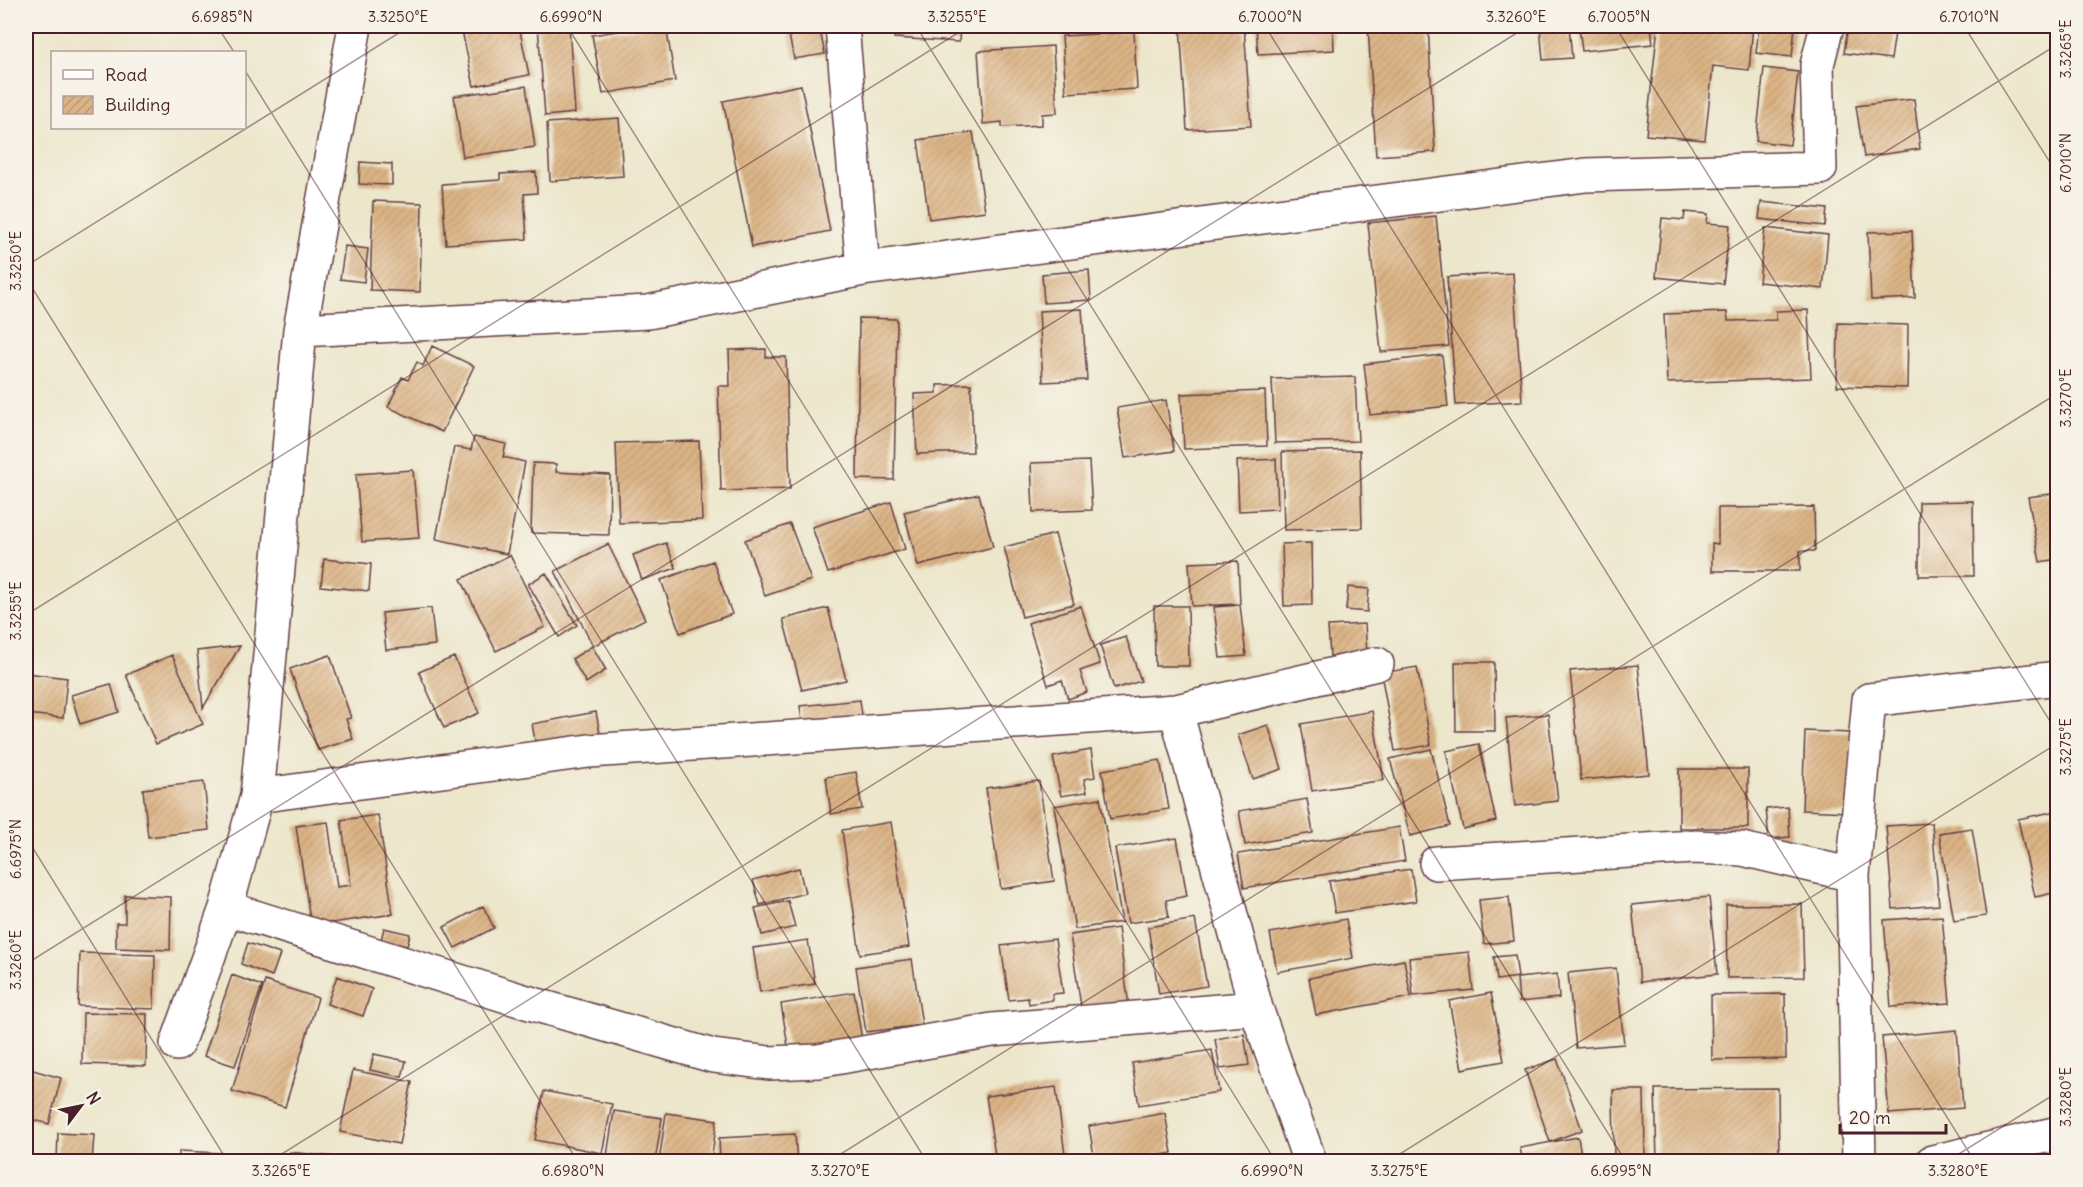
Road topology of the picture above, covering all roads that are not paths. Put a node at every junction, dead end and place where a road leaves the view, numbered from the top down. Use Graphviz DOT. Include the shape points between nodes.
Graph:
graph roads {
  1 [pos="355,26"];
  2 [pos="842,26"];
  3 [pos="1827,26"];
  4 [pos="863,269"];
  5 [pos="300,330"];
  6 [pos="1377,664"];
  7 [pos="2058,678"];
  8 [pos="1176,711"];
  9 [pos="257,796"];
  10 [pos="1436,863"];
  11 [pos="1853,875"];
  12 [pos="226,908"];
  13 [pos="1256,1008"];
  14 [pos="177,1044"];
  15 [pos="2058,1132"];
  16 [pos="1310,1161"];
  17 [pos="1859,1161"];
  18 [pos="1932,1161"];
  1 -- 5 [label="street"];
  2 -- 4 [label="street"];
  3 -- 4 [label="street" via="1817,65 1820,168 1586,175"];
  4 -- 5 [label="street" via="648,312"];
  5 -- 9 [label="street"];
  6 -- 8 [label="street"];
  7 -- 11 [label="street" via="1869,700"];
  8 -- 9 [label="street" via="589,751"];
  8 -- 13 [label="street"];
  9 -- 12 [label="street"];
  10 -- 11 [label="street" via="1694,847 1742,849"];
  11 -- 17 [label="street"];
  12 -- 13 [label="street" via="702,1053 770,1063 818,1061 992,1030"];
  12 -- 14 [label="street"];
  13 -- 16 [label="street"];
  15 -- 18 [label="street"];
}
